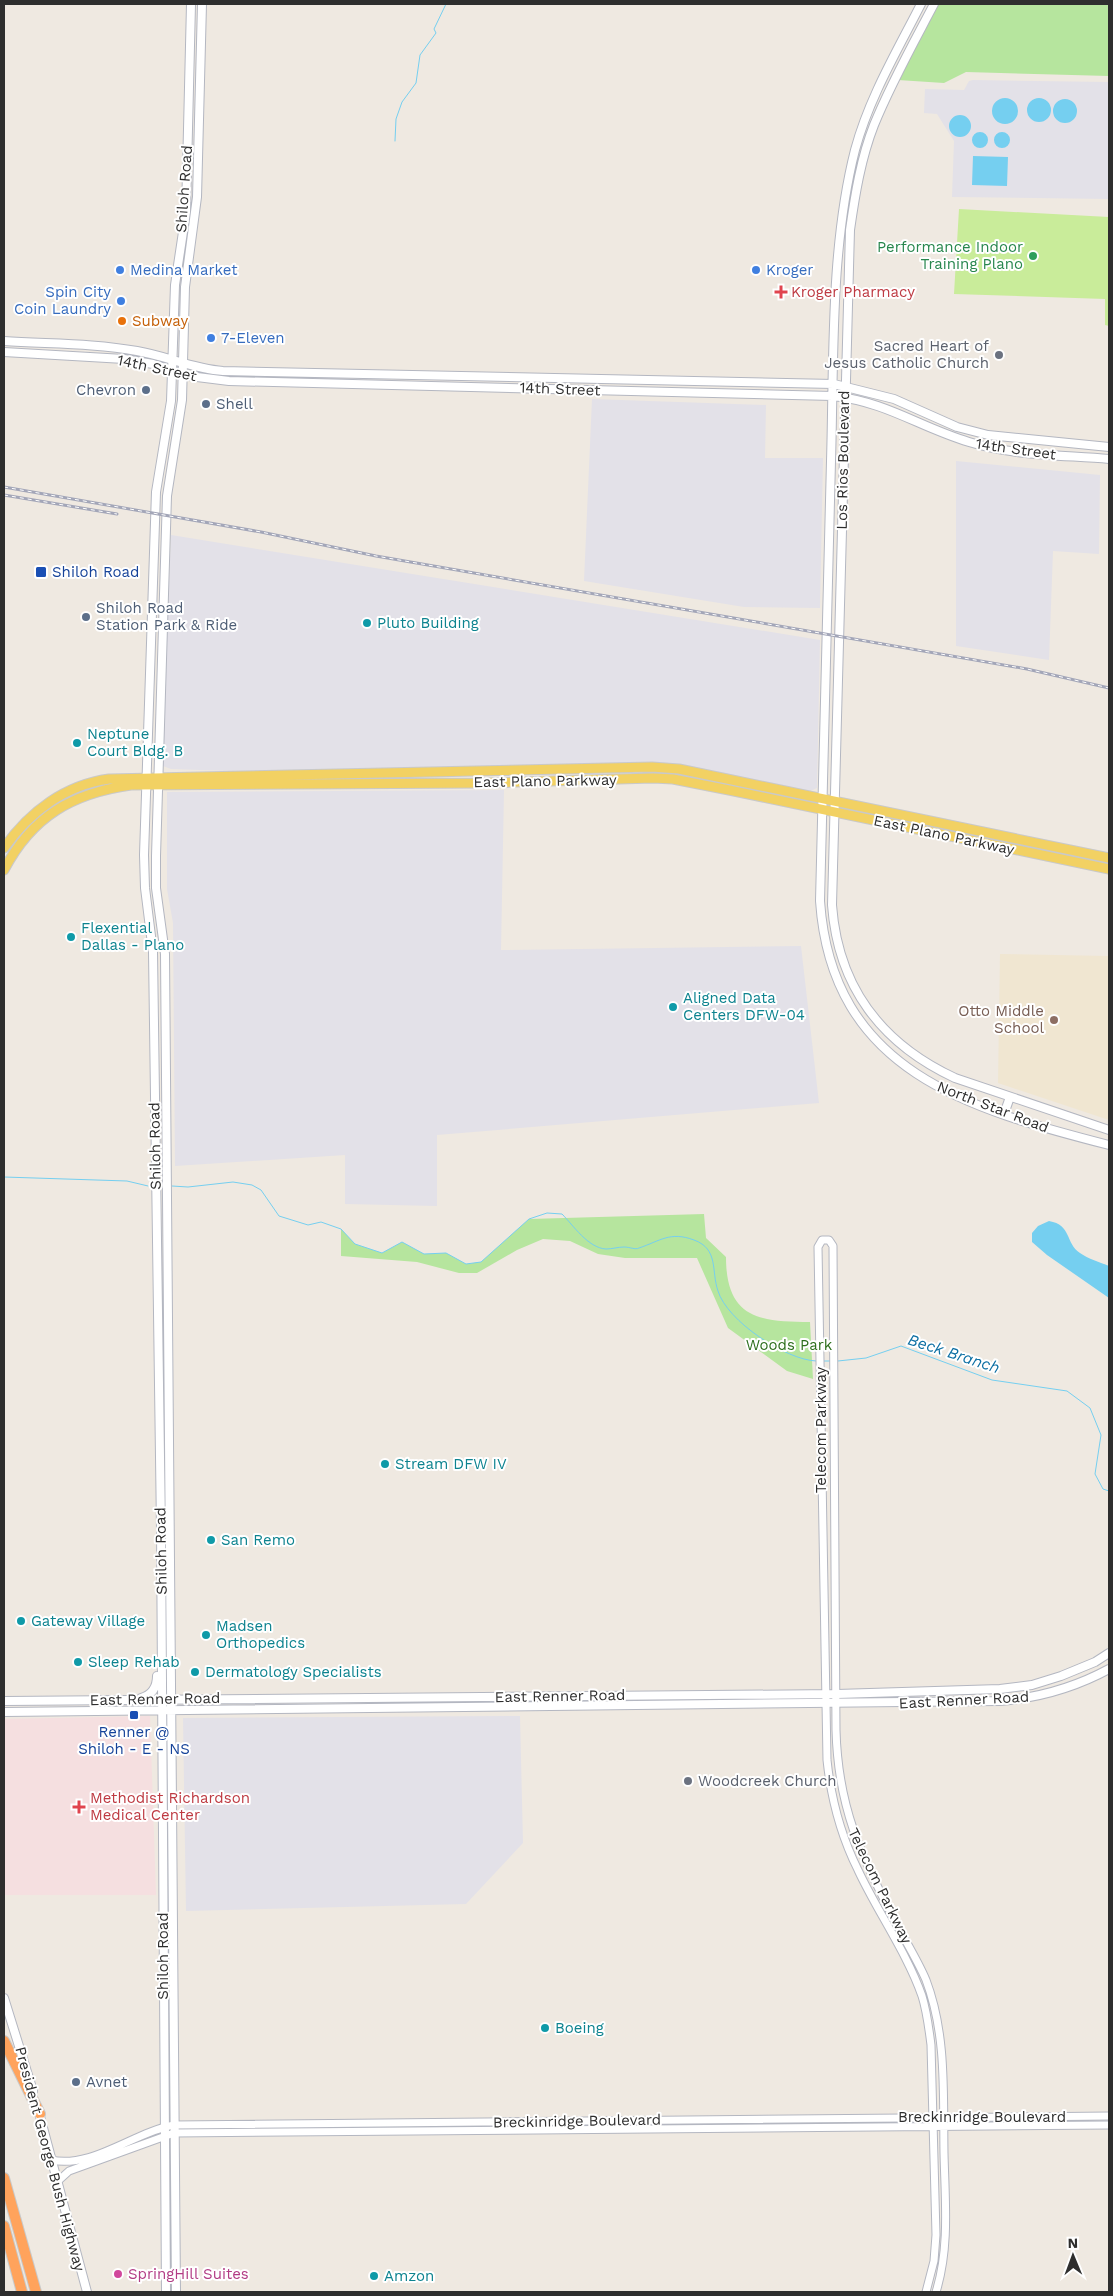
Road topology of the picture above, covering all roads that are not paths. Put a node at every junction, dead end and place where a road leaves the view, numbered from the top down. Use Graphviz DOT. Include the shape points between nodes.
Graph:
graph roads {
  1 [pos="191,4"];
  2 [pos="202,4"];
  3 [pos="921,4"];
  4 [pos="934,4"];
  5 [pos="838,256"];
  6 [pos="848,258"];
  7 [pos="175,285"];
  8 [pos="186,287"];
  9 [pos="836,309"];
  10 [pos="847,309"];
  11 [pos="4,341"];
  12 [pos="71,346"];
  13 [pos="4,352"];
  14 [pos="71,356"];
  15 [pos="173,360"];
  16 [pos="184,364"];
  17 [pos="173,370"];
  18 [pos="298,372"];
  19 [pos="183,374"];
  20 [pos="298,382"];
  21 [pos="746,382"];
  22 [pos="834,384"];
  23 [pos="844,386"];
  24 [pos="746,393"];
  25 [pos="833,396"];
  26 [pos="844,397"];
  27 [pos="937,418"];
  28 [pos="933,428"];
  29 [pos="1015,440"];
  30 [pos="1072,444"];
  31 [pos="1109,447"];
  32 [pos="1014,451"];
  33 [pos="1071,456"];
  34 [pos="1109,459"];
  35 [pos="158,470"];
  36 [pos="170,472"];
  37 [pos="844,486"];
  38 [pos="831,487"];
  39 [pos="829,550"];
  40 [pos="842,550"];
  41 [pos="149,686"];
  42 [pos="160,686"];
  43 [pos="825,712"];
  44 [pos="838,713"];
  45 [pos="652,767"];
  46 [pos="571,769"];
  47 [pos="486,771"];
  48 [pos="334,773"];
  49 [pos="266,774"];
  50 [pos="653,778"];
  51 [pos="732,780"];
  52 [pos="147,781"];
  53 [pos="157,781"];
  54 [pos="571,781"];
  55 [pos="487,783"];
  56 [pos="266,784"];
  57 [pos="335,784"];
  58 [pos="729,790"];
  59 [pos="823,799"];
  60 [pos="836,802"];
  61 [pos="48,808"];
  62 [pos="823,810"];
  63 [pos="835,812"];
  64 [pos="905,816"];
  65 [pos="903,826"];
  66 [pos="4,848"];
  67 [pos="1109,858"];
  68 [pos="1109,869"];
  69 [pos="4,870"];
  70 [pos="833,915"];
  71 [pos="821,916"];
  72 [pos="153,1023"];
  73 [pos="165,1023"];
  74 [pos="1010,1096"];
  75 [pos="1004,1114"];
  76 [pos="1109,1130"];
  77 [pos="165,1142"];
  78 [pos="155,1143"];
  79 [pos="1109,1145"];
  80 [pos="159,1369"];
  81 [pos="169,1369"];
  82 [pos="172,1612"];
  83 [pos="161,1613"];
  84 [pos="161,1637"];
  85 [pos="1109,1653"];
  86 [pos="1109,1668"];
  87 [pos="825,1694"];
  88 [pos="837,1694"];
  89 [pos="646,1696"];
  90 [pos="344,1698"];
  91 [pos="138,1699"];
  92 [pos="161,1699"];
  93 [pos="172,1699"];
  94 [pos="48,1700"];
  95 [pos="80,1700"];
  96 [pos="4,1701"];
  97 [pos="825,1703"];
  98 [pos="837,1703"];
  99 [pos="646,1705"];
  100 [pos="345,1708"];
  101 [pos="160,1710"];
  102 [pos="171,1710"];
  103 [pos="72,1711"];
  104 [pos="4,1712"];
  105 [pos="36,1712"];
  106 [pos="172,1784"];
  107 [pos="162,1785"];
  108 [pos="162,1908"];
  109 [pos="172,1911"];
  110 [pos="4,1998"];
  111 [pos="4,2041"];
  112 [pos="40,2114"];
  113 [pos="1109,2116"];
  114 [pos="933,2117"];
  115 [pos="943,2117"];
  116 [pos="816,2118"];
  117 [pos="684,2120"];
  118 [pos="1109,2125"];
  119 [pos="571,2126"];
  120 [pos="933,2126"];
  121 [pos="944,2126"];
  122 [pos="816,2127"];
  123 [pos="684,2128"];
  124 [pos="174,2129"];
  125 [pos="164,2131"];
  126 [pos="104,2154"];
  127 [pos="51,2160"];
  128 [pos="4,2178"];
  129 [pos="58,2181"];
  130 [pos="4,2226"];
  131 [pos="165,2244"];
  132 [pos="175,2244"];
  133 [pos="935,2253"];
  134 [pos="944,2253"];
  135 [pos="22,2292"];
  136 [pos="36,2292"];
  137 [pos="87,2292"];
  138 [pos="166,2292"];
  139 [pos="176,2292"];
  140 [pos="926,2292"];
  141 [pos="936,2292"];
  1 -- 7 [label="main road, Shiloh Road" via="186,212"];
  2 -- 8 [label="main road, Shiloh Road" via="197,197"];
  3 -- 5 [label="main road, Los Rios Boulevard" via="881,81 856,147 843,204"];
  4 -- 6 [label="main road, Los Rios Boulevard" via="898,70 874,126 855,197"];
  5 -- 6 [label="main road"];
  5 -- 9 [label="main road, Los Rios Boulevard"];
  6 -- 10 [label="main road, Los Rios Boulevard"];
  7 -- 8 [label="main road"];
  7 -- 15 [label="main road, Shiloh Road"];
  8 -- 16 [label="main road, Shiloh Road"];
  9 -- 10 [label="main road"];
  9 -- 22 [label="main road, Los Rios Boulevard"];
  10 -- 23 [label="main road, Los Rios Boulevard"];
  11 -- 12 [label="main road, 14th Street"];
  12 -- 14 [label="main road"];
  12 -- 15 [label="main road, 14th Street" via="131,350"];
  13 -- 14 [label="main road, 14th Street"];
  14 -- 17 [label="main road, 14th Street" via="124,359"];
  15 -- 16 [label="main road, 14th Street"];
  15 -- 17 [label="main road, Shiloh Road"];
  16 -- 18 [label="main road, 14th Street" via="223,371"];
  16 -- 19 [label="main road, Shiloh Road"];
  17 -- 19 [label="main road, 14th Street"];
  17 -- 35 [label="main road, Shiloh Road" via="169,417"];
  18 -- 20 [label="main road"];
  18 -- 21 [label="main road, 14th Street"];
  19 -- 20 [label="main road, 14th Street" via="215,380"];
  19 -- 36 [label="main road, Shiloh Road" via="180,420"];
  20 -- 24 [label="main road, 14th Street"];
  21 -- 22 [label="main road, 14th Street"];
  21 -- 24 [label="main road"];
  22 -- 23 [label="main road, 14th Street"];
  22 -- 25 [label="main road, Los Rios Boulevard"];
  23 -- 26 [label="main road, Los Rios Boulevard"];
  23 -- 27 [label="main road, 14th Street" via="894,399"];
  24 -- 25 [label="main road, 14th Street"];
  25 -- 26 [label="main road, 14th Street"];
  25 -- 38 [label="main road, Los Rios Boulevard"];
  26 -- 28 [label="main road, 14th Street" via="883,406"];
  26 -- 37 [label="main road, Los Rios Boulevard"];
  27 -- 28 [label="main road"];
  27 -- 29 [label="main road, 14th Street" via="976,433"];
  28 -- 32 [label="main road, 14th Street" via="979,445"];
  29 -- 30 [label="main road, 14th Street"];
  29 -- 32 [label="main road"];
  30 -- 31 [label="main road, 14th Street"];
  30 -- 33 [label="main road"];
  32 -- 33 [label="main road, 14th Street"];
  33 -- 34 [label="main road, 14th Street"];
  35 -- 36 [label="main road"];
  35 -- 41 [label="main road, Shiloh Road"];
  36 -- 42 [label="main road, Shiloh Road"];
  37 -- 38 [label="main road"];
  37 -- 40 [label="main road, Los Rios Boulevard"];
  38 -- 39 [label="main road, Los Rios Boulevard"];
  39 -- 40 [label="main road"];
  39 -- 43 [label="main road, Los Rios Boulevard"];
  40 -- 44 [label="main road, Los Rios Boulevard"];
  41 -- 42 [label="main road"];
  41 -- 52 [label="main road, Shiloh Road"];
  42 -- 53 [label="main road, Shiloh Road"];
  43 -- 44 [label="main road"];
  43 -- 59 [label="main road, Los Rios Boulevard"];
  44 -- 60 [label="main road, Los Rios Boulevard"];
  45 -- 46 [label="main road, East Plano Parkway"];
  45 -- 50 [label="main road"];
  45 -- 51 [label="main road, East Plano Parkway"];
  46 -- 47 [label="main road, East Plano Parkway"];
  46 -- 54 [label="main road"];
  47 -- 48 [label="main road, East Plano Parkway"];
  47 -- 55 [label="main road"];
  48 -- 49 [label="main road, East Plano Parkway"];
  48 -- 57 [label="main road"];
  49 -- 53 [label="main road, East Plano Parkway"];
  49 -- 56 [label="main road"];
  50 -- 54 [label="main road, East Plano Parkway"];
  50 -- 58 [label="main road, East Plano Parkway"];
  51 -- 58 [label="main road"];
  51 -- 59 [label="main road, East Plano Parkway"];
  52 -- 53 [label="main road, East Plano Parkway"];
  52 -- 61 [label="main road, East Plano Parkway" via="94,792"];
  52 -- 72 [label="main road, Shiloh Road" via="144,867 152,932"];
  53 -- 56 [label="main road, East Plano Parkway"];
  53 -- 73 [label="main road, Shiloh Road" via="156,888 165,954"];
  54 -- 55 [label="main road, East Plano Parkway"];
  55 -- 57 [label="main road, East Plano Parkway"];
  56 -- 57 [label="main road, East Plano Parkway"];
  58 -- 62 [label="main road, East Plano Parkway"];
  59 -- 60 [label="main road, East Plano Parkway"];
  59 -- 62 [label="main road, North Star Road"];
  60 -- 63 [label="main road, Los Rios Boulevard"];
  60 -- 64 [label="main road, East Plano Parkway"];
  61 -- 66 [label="main road, East Plano Parkway" via="16,831"];
  61 -- 69 [label="main road, East Plano Parkway" via="12,853"];
  62 -- 63 [label="main road, East Plano Parkway"];
  62 -- 71 [label="main road, North Star Road"];
  63 -- 65 [label="main road, East Plano Parkway"];
  63 -- 70 [label="main road, North Star Road"];
  64 -- 65 [label="main road"];
  64 -- 67 [label="main road, East Plano Parkway"];
  65 -- 68 [label="main road, East Plano Parkway"];
  70 -- 71 [label="main road"];
  70 -- 74 [label="main road, North Star Road" via="837,943 848,975 857,993 888,1034 935,1069"];
  71 -- 75 [label="main road, North Star Road" via="828,954 842,992 876,1040 918,1076 965,1100"];
  72 -- 73 [label="main road"];
  72 -- 78 [label="main road, Shiloh Road"];
  73 -- 77 [label="main road, Shiloh Road"];
  74 -- 75 [label="main road"];
  74 -- 76 [label="main road, North Star Road"];
  75 -- 79 [label="main road, North Star Road"];
  77 -- 78 [label="main road"];
  77 -- 81 [label="main road, Shiloh Road"];
  78 -- 80 [label="main road, Shiloh Road"];
  80 -- 81 [label="main road"];
  80 -- 83 [label="main road, Shiloh Road"];
  81 -- 82 [label="main road, Shiloh Road"];
  82 -- 83 [label="main road"];
  82 -- 93 [label="main road, Shiloh Road"];
  83 -- 84 [label="main road, Shiloh Road"];
  84 -- 91 [label="main road" via="158,1642 157,1685 146,1697"];
  84 -- 92 [label="main road, Shiloh Road"];
  85 -- 88 [label="main road, East Renner Road" via="1061,1676 1015,1688"];
  86 -- 98 [label="main road, East Renner Road" via="1070,1687 1018,1700"];
  87 -- 88 [label="main road, East Renner Road"];
  87 -- 88 [label="street, Telecom Parkway" via="818,1247 826,1239 833,1246"];
  87 -- 89 [label="main road, East Renner Road"];
  87 -- 97 [label="street, Telecom Parkway"];
  88 -- 98 [label="street, Telecom Parkway"];
  89 -- 90 [label="main road, East Renner Road"];
  89 -- 99 [label="main road"];
  90 -- 93 [label="main road, East Renner Road"];
  90 -- 100 [label="main road"];
  91 -- 92 [label="main road, East Renner Road"];
  91 -- 95 [label="main road, East Renner Road"];
  92 -- 93 [label="main road, East Renner Road"];
  92 -- 101 [label="main road, Shiloh Road"];
  93 -- 102 [label="main road, Shiloh Road"];
  94 -- 95 [label="main road, East Renner Road"];
  94 -- 96 [label="main road, East Renner Road"];
  94 -- 105 [label="main road" via="46,1707"];
  95 -- 103 [label="main road"];
  97 -- 98 [label="main road, East Renner Road"];
  97 -- 99 [label="main road, East Renner Road"];
  97 -- 114 [label="street, Telecom Parkway" via="829,1778 841,1828 857,1869 923,2002 931,2045"];
  98 -- 115 [label="street, Telecom Parkway" via="838,1776 849,1820 866,1865 925,1980 937,2018"];
  99 -- 100 [label="main road, East Renner Road"];
  100 -- 102 [label="main road, East Renner Road"];
  101 -- 102 [label="main road, East Renner Road"];
  101 -- 103 [label="main road, East Renner Road"];
  101 -- 107 [label="main road, Shiloh Road"];
  102 -- 106 [label="main road, Shiloh Road"];
  103 -- 105 [label="main road, East Renner Road"];
  104 -- 105 [label="main road, East Renner Road"];
  106 -- 107 [label="main road"];
  106 -- 109 [label="main road, Shiloh Road"];
  107 -- 108 [label="main road, Shiloh Road"];
  108 -- 109 [label="main road"];
  108 -- 125 [label="main road, Shiloh Road"];
  109 -- 124 [label="main road, Shiloh Road"];
  110 -- 112 [label="main road, President George Bush Highway"];
  111 -- 112 [label="highway"];
  112 -- 127 [label="main road, President George Bush Highway"];
  113 -- 115 [label="street, Breckinridge Boulevard"];
  114 -- 115 [label="street, Breckinridge Boulevard"];
  114 -- 116 [label="street, Breckinridge Boulevard"];
  114 -- 120 [label="street, Telecom Parkway"];
  115 -- 121 [label="street, Telecom Parkway"];
  116 -- 117 [label="street, Breckinridge Boulevard"];
  116 -- 122 [label="street"];
  117 -- 119 [label="street, Breckinridge Boulevard"];
  117 -- 123 [label="street"];
  118 -- 121 [label="street, Breckinridge Boulevard"];
  119 -- 123 [label="street, Breckinridge Boulevard"];
  119 -- 124 [label="street, Breckinridge Boulevard"];
  120 -- 121 [label="street, Breckinridge Boulevard"];
  120 -- 122 [label="street, Breckinridge Boulevard"];
  120 -- 133 [label="street, Telecom Parkway"];
  121 -- 134 [label="street, Telecom Parkway"];
  122 -- 123 [label="street, Breckinridge Boulevard"];
  124 -- 125 [label="street, Breckinridge Boulevard"];
  124 -- 132 [label="main road, Shiloh Road"];
  125 -- 126 [label="street, Breckinridge Boulevard"];
  125 -- 131 [label="main road, Shiloh Road"];
  126 -- 127 [label="street, Breckinridge Boulevard" via="71,2162"];
  126 -- 129 [label="street, Breckinridge Boulevard" via="69,2170"];
  127 -- 129 [label="main road, President George Bush Highway"];
  128 -- 136 [label="highway"];
  129 -- 137 [label="main road, President George Bush Highway"];
  130 -- 135 [label="highway"];
  131 -- 132 [label="main road"];
  131 -- 138 [label="main road, Shiloh Road"];
  132 -- 139 [label="main road, Shiloh Road"];
  133 -- 134 [label="street"];
  133 -- 140 [label="street, Telecom Parkway"];
  134 -- 141 [label="street, Telecom Parkway"];
}
